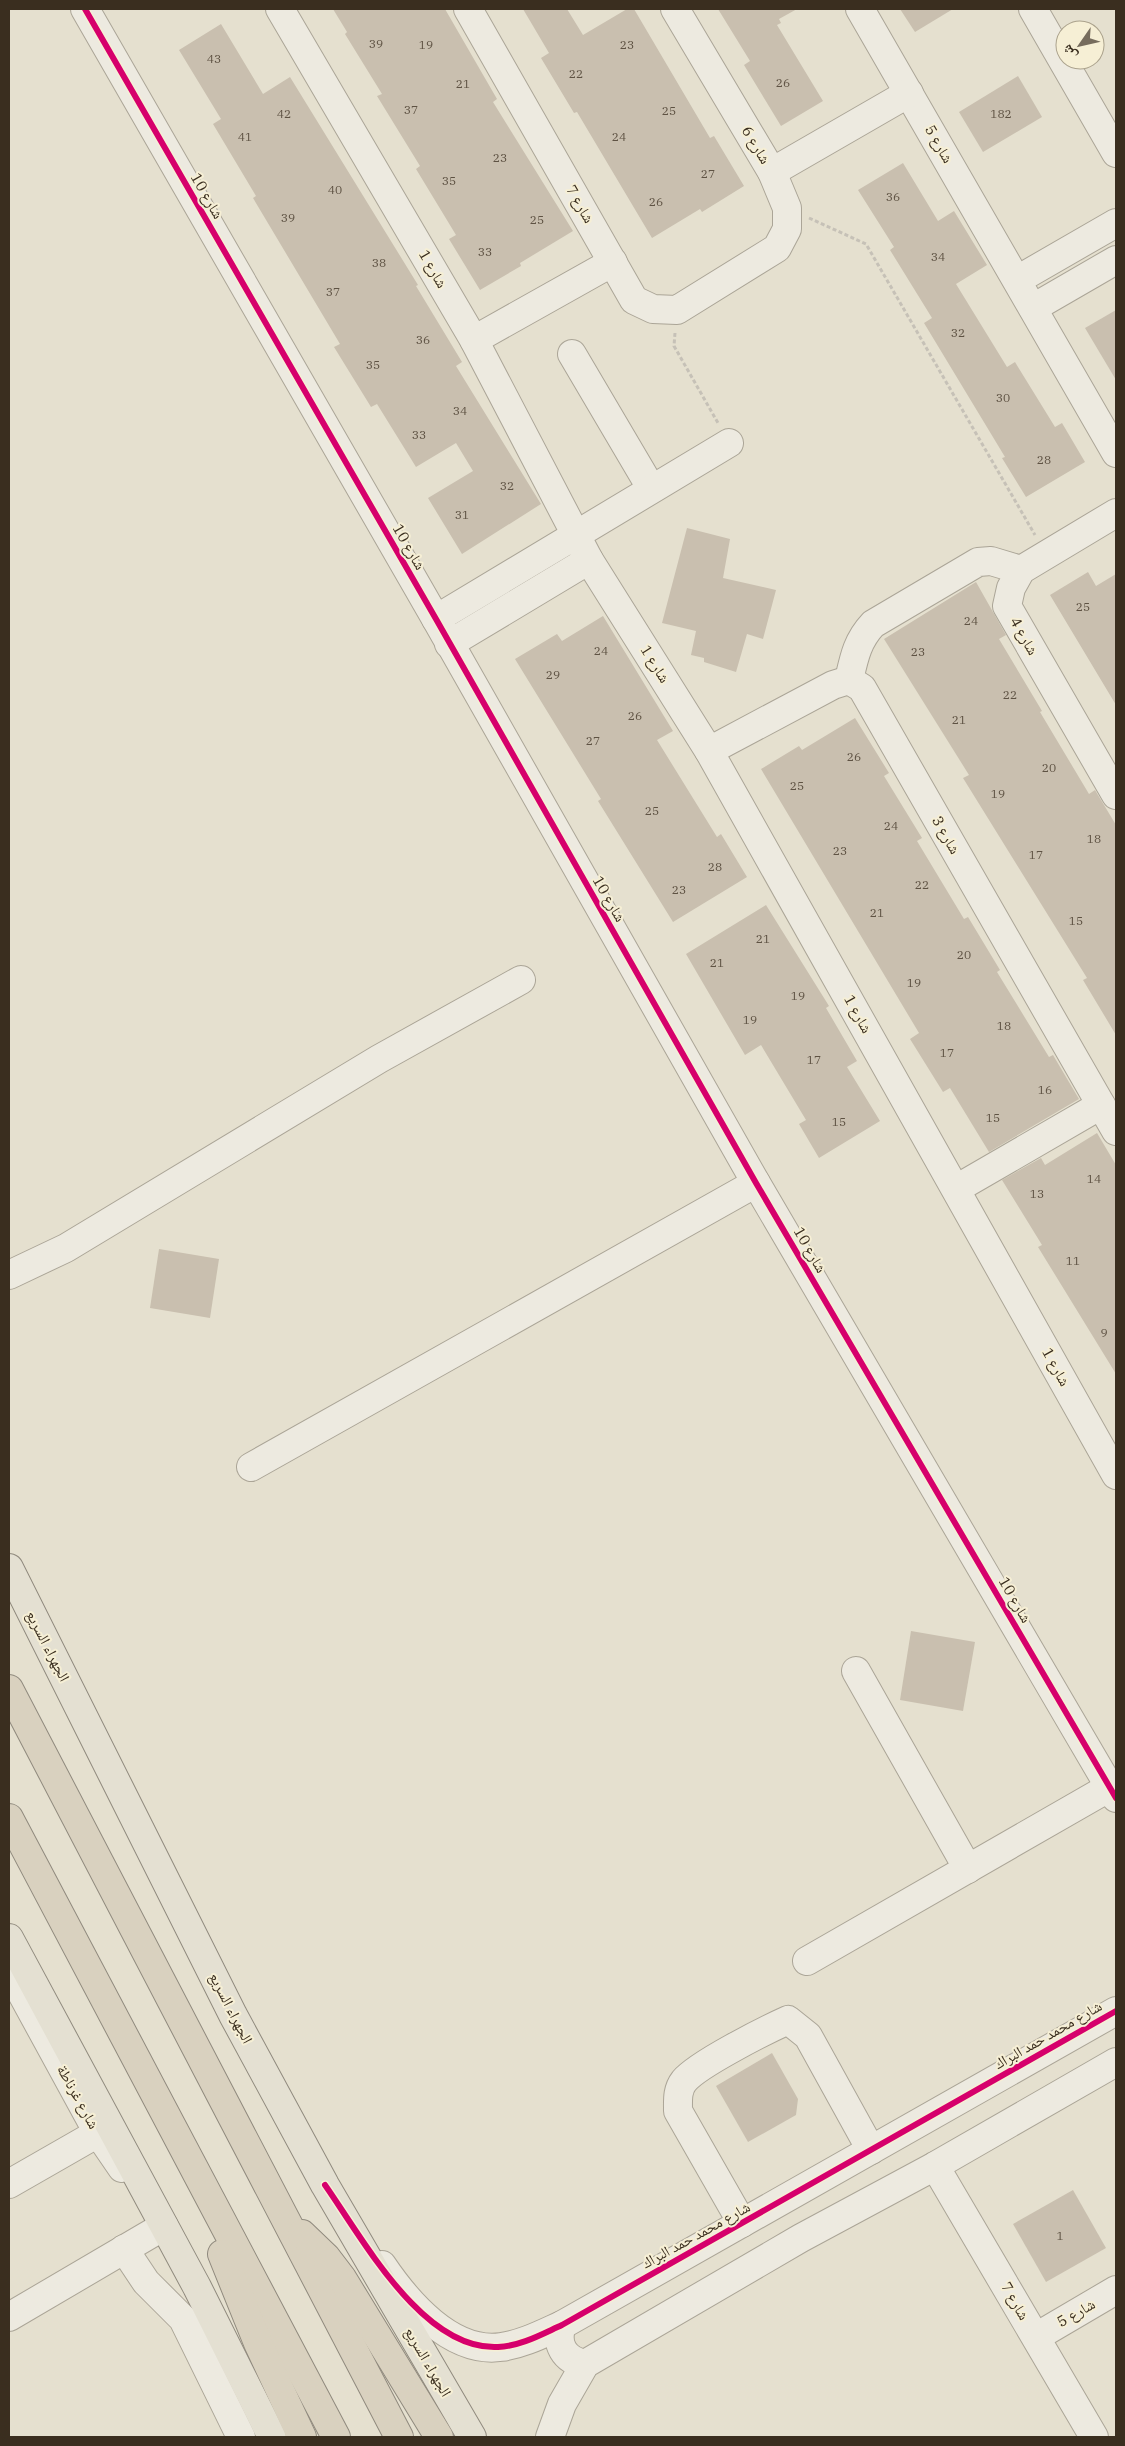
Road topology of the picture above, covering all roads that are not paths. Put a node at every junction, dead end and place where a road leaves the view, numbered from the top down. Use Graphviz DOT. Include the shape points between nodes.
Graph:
graph roads {
  1 [pos="85,9"];
  2 [pos="280,9"];
  3 [pos="468,9"];
  4 [pos="675,9"];
  5 [pos="860,9"];
  6 [pos="1033,9"];
  7 [pos="910,94"];
  8 [pos="1116,153"];
  9 [pos="772,172"];
  10 [pos="1116,223"];
  11 [pos="1116,260"];
  12 [pos="613,262"];
  13 [pos="1017,280"];
  14 [pos="1033,308"];
  15 [pos="474,340"];
  16 [pos="572,354"];
  17 [pos="729,443"];
  18 [pos="1116,453"];
  19 [pos="651,488"];
  20 [pos="1116,513"];
  21 [pos="575,536"];
  22 [pos="589,560"];
  23 [pos="1021,570"];
  24 [pos="436,619"];
  25 [pos="449,644"];
  26 [pos="849,680"];
  27 [pos="709,750"];
  28 [pos="1116,795"];
  29 [pos="521,980"];
  30 [pos="1101,1105"];
  31 [pos="1116,1131"];
  32 [pos="756,1182"];
  33 [pos="956,1189"];
  34 [pos="9,1275"];
  35 [pos="251,1467"];
  36 [pos="1116,1475"];
  37 [pos="9,1568"];
  38 [pos="856,1671"];
  39 [pos="9,1690"];
  40 [pos="1112,1783"];
  41 [pos="9,1818"];
  42 [pos="968,1869"];
  43 [pos="9,1938"];
  44 [pos="807,1961"];
  45 [pos="9,1970"];
  46 [pos="1116,2011"];
  47 [pos="1116,2062"];
  48 [pos="98,2133"];
  49 [pos="871,2150"];
  50 [pos="187,2154"];
  51 [pos="936,2166"];
  52 [pos="9,2184"];
  53 [pos="325,2185"];
  54 [pos="780,2201"];
  55 [pos="283,2214"];
  56 [pos="161,2221"];
  57 [pos="742,2223"];
  58 [pos="801,2238"];
  59 [pos="124,2249"];
  60 [pos="1116,2290"];
  61 [pos="9,2317"];
  62 [pos="562,2325"];
  63 [pos="1036,2336"];
  64 [pos="585,2364"];
  65 [pos="237,2436"];
  66 [pos="272,2437"];
  67 [pos="302,2437"];
  68 [pos="336,2437"];
  69 [pos="399,2437"];
  70 [pos="439,2437"];
  71 [pos="472,2437"];
  72 [pos="550,2437"];
  73 [pos="1094,2437"];
  1 -- 24 [label="street, شارع 10"];
  2 -- 15 [label="street, شارع 1"];
  3 -- 12 [label="street, شارع 7"];
  4 -- 9 [label="street, شارع 6"];
  5 -- 7 [label="street, شارع 5"];
  6 -- 8 [label="street"];
  7 -- 9 [label="street, شارع 6"];
  7 -- 13 [label="street, شارع 5"];
  9 -- 12 [label="street, شارع 7" via="787,208 787,229 777,248 677,310 653,309 634,300"];
  10 -- 13 [label="street"];
  11 -- 14 [label="street"];
  12 -- 15 [label="street"];
  13 -- 14 [label="street, شارع 5"];
  14 -- 18 [label="street, شارع 5"];
  15 -- 21 [label="street, شارع 1"];
  16 -- 19 [label="street"];
  17 -- 19 [label="street"];
  19 -- 21 [label="street"];
  20 -- 23 [label="street"];
  21 -- 22 [label="street, شارع 1"];
  21 -- 24 [label="street"];
  22 -- 25 [label="street"];
  22 -- 27 [label="street, شارع 1"];
  23 -- 26 [label="street" via="991,561 978,562 873,624 857,645"];
  23 -- 28 [label="street, شارع 4" via="1011,588 1007,606"];
  24 -- 25 [label="street, شارع 10"];
  25 -- 32 [label="street, شارع 10"];
  26 -- 27 [label="street" via="833,685"];
  26 -- 30 [label="street, شارع 3" via="862,688"];
  27 -- 33 [label="street, شارع 1"];
  29 -- 34 [label="street" via="379,1059 66,1248"];
  30 -- 31 [label="street, شارع 3"];
  30 -- 33 [label="street"];
  32 -- 35 [label="street"];
  32 -- 40 [label="street, شارع 10"];
  33 -- 36 [label="street, شارع 1"];
  37 -- 53 [label="main road, الجهراء السريع" via="234,2015"];
  38 -- 42 [label="street"];
  39 -- 55 [label="highway"];
  40 -- 42 [label="street"];
  41 -- 50 [label="highway"];
  42 -- 44 [label="street"];
  43 -- 56 [label="main road"];
  45 -- 48 [label="street, شارع غرناطة"];
  46 -- 49 [label="street, شارع محمد حمد البراك"];
  47 -- 51 [label="street"];
  48 -- 52 [label="street"];
  48 -- 56 [label="street, شارع غرناطة"];
  49 -- 54 [label="street, شارع محمد حمد البراك"];
  49 -- 57 [label="street" via="808,2036 800,2028 788,2020 740,2046 684,2081 678,2091 678,2111"];
  50 -- 67 [label="highway" via="258,2343"];
  50 -- 68 [label="highway"];
  51 -- 58 [label="street"];
  51 -- 63 [label="street, شارع 7"];
  53 -- 62 [label="street, شارع محمد حمد البراك" via="393,2282 427,2316 458,2339 476,2346 499,2347 526,2341"];
  53 -- 71 [label="main road, الجهراء السريع"];
  54 -- 57 [label="street, شارع محمد حمد البراك"];
  54 -- 58 [label="street" via="773,2212 777,2226 787,2236"];
  55 -- 69 [label="highway"];
  55 -- 70 [label="highway" via="342,2278"];
  56 -- 59 [label="street"];
  56 -- 66 [label="main road"];
  57 -- 62 [label="street, شارع محمد حمد البراك"];
  58 -- 64 [label="street"];
  59 -- 61 [label="street"];
  59 -- 65 [label="street" via="146,2282 183,2319"];
  60 -- 63 [label="street, شارع 5"];
  62 -- 64 [label="street" via="559,2336 562,2350"];
  63 -- 73 [label="street, شارع 7"];
  64 -- 72 [label="street" via="562,2404"];
}
